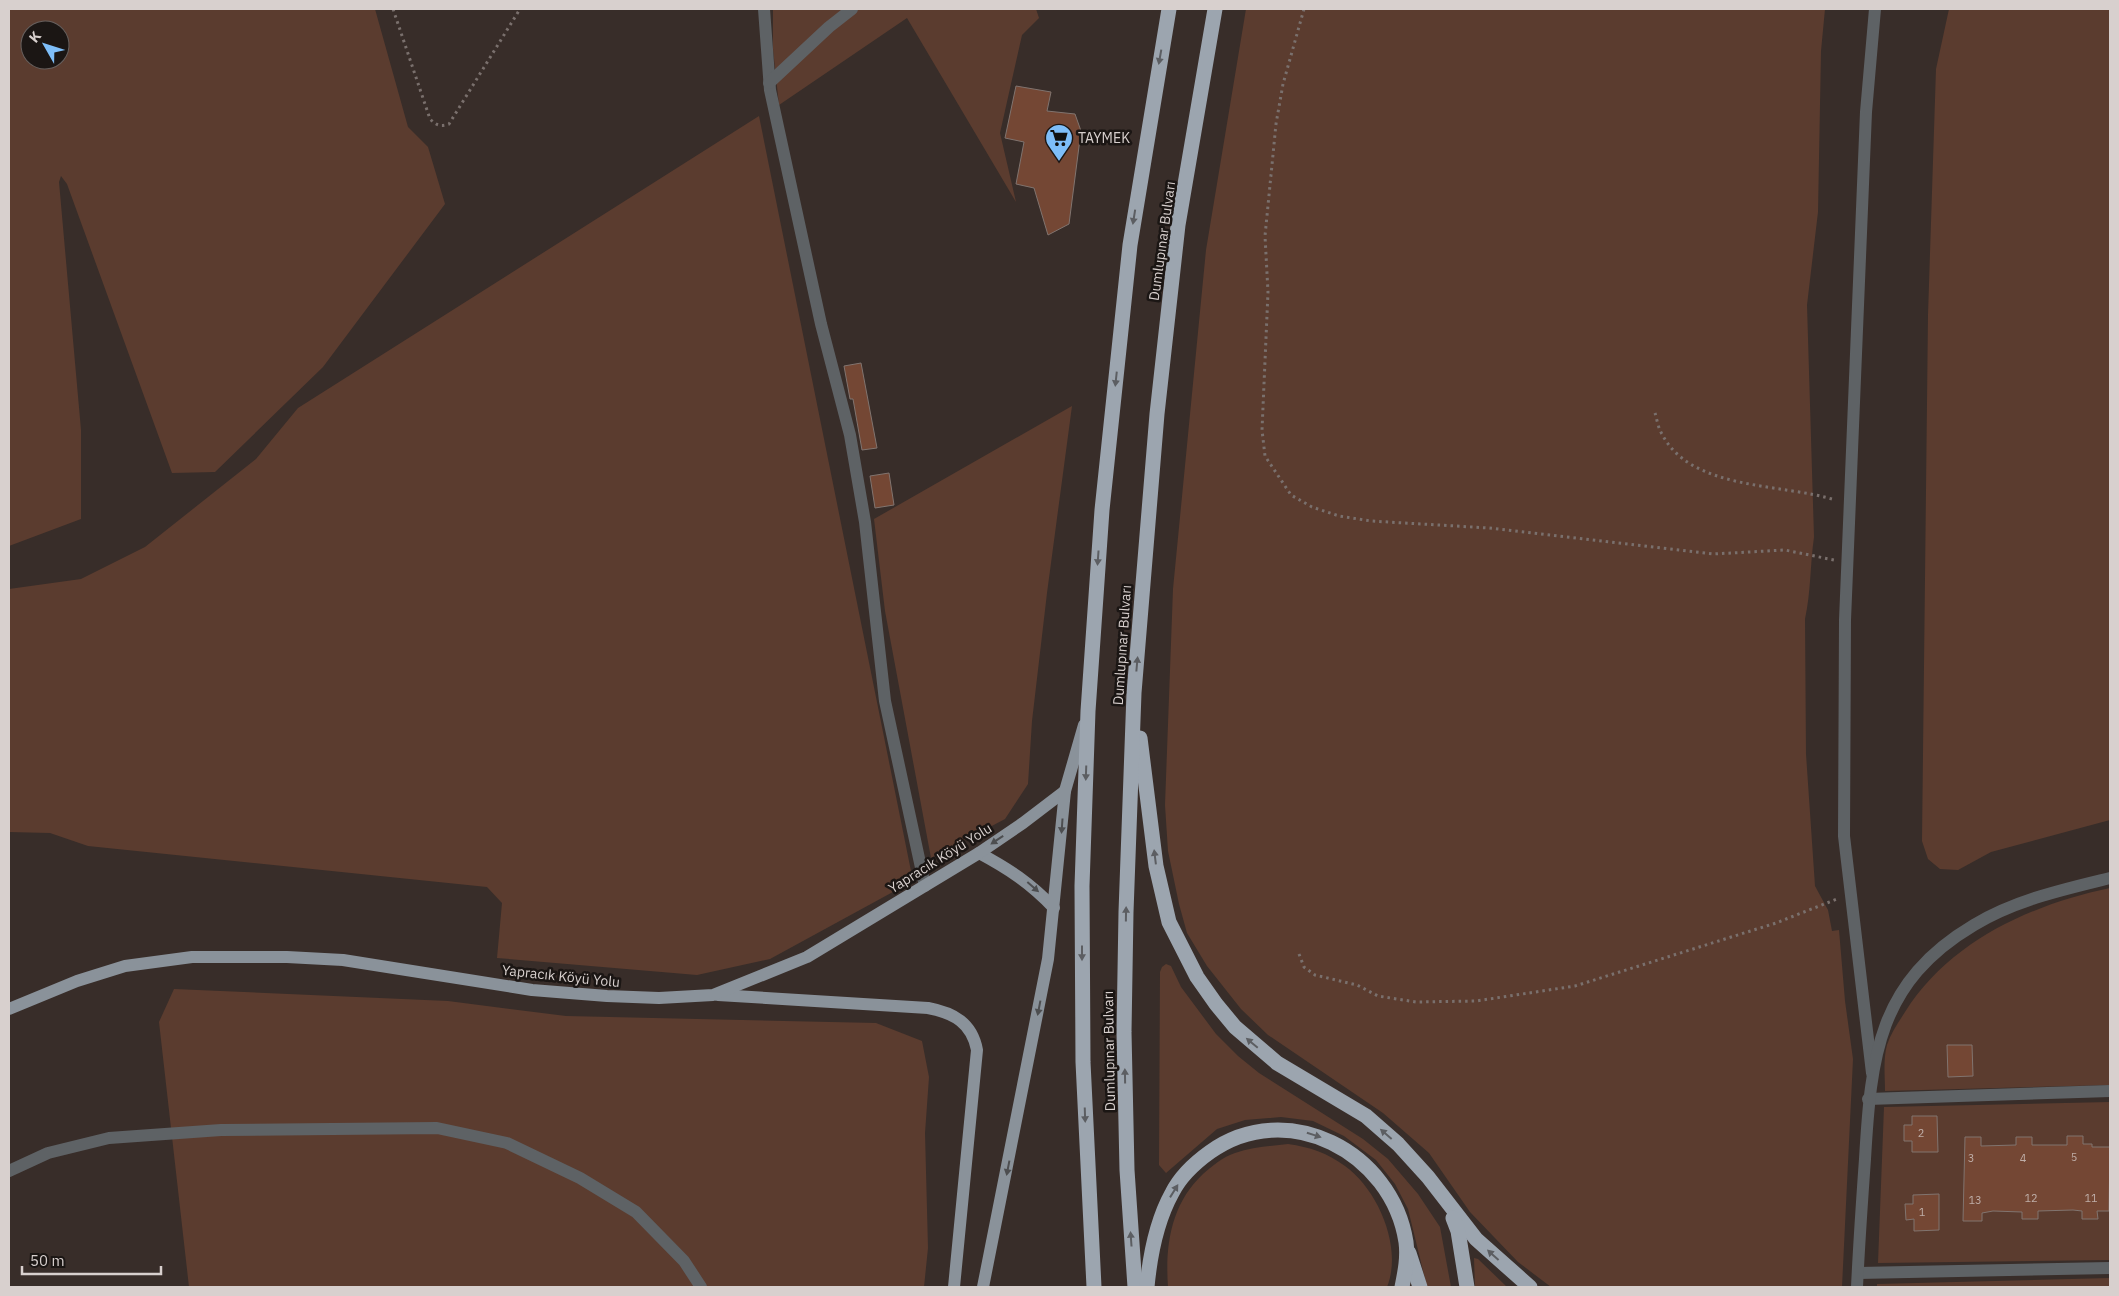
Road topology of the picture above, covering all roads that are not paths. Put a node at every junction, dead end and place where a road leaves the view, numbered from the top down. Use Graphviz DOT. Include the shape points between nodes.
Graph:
graph roads {
  1 [pos="764,9"];
  2 [pos="852,9"];
  3 [pos="1169,9"];
  4 [pos="1215,9"];
  5 [pos="1875,9"];
  6 [pos="769,83"];
  7 [pos="1134,694"];
  8 [pos="1088,711"];
  9 [pos="1065,791"];
  10 [pos="979,853"];
  11 [pos="2110,878"];
  12 [pos="925,886"];
  13 [pos="1054,908"];
  14 [pos="713,995"];
  15 [pos="9,1009"];
  16 [pos="1872,1073"];
  17 [pos="2110,1091"];
  18 [pos="1868,1099"];
  19 [pos="9,1171"];
  20 [pos="1446,1202"];
  21 [pos="1406,1242"];
  22 [pos="2110,1268"];
  23 [pos="1858,1273"];
  24 [pos="701,1287"];
  25 [pos="954,1287"];
  26 [pos="983,1287"];
  27 [pos="1094,1287"];
  28 [pos="1135,1287"];
  29 [pos="1147,1287"];
  30 [pos="1402,1287"];
  31 [pos="1420,1287"];
  32 [pos="1467,1287"];
  33 [pos="1530,1287"];
  34 [pos="1857,1287"];
  1 -- 6 [label="street"];
  2 -- 6 [label="street"];
  3 -- 8 [label="highway, Dumlupınar Bulvarı, one-way" via="1130,245 1102,510"];
  7 -- 4 [label="highway, Dumlupınar Bulvarı, one-way" via="1157,414 1178,225"];
  5 -- 16 [label="street" via="1866,112 1847,563 1844,836"];
  6 -- 12 [label="street" via="821,324 850,435 865,522 885,701"];
  20 -- 7 [label="highway, one-way" via="1398,1144 1366,1116 1277,1063 1251,1043 1234,1027 1197,977 1169,922 1161,894"];
  28 -- 7 [label="highway, Dumlupınar Bulvarı, one-way" via="1127,1170 1124,1032"];
  8 -- 9 [label="main road"];
  8 -- 27 [label="highway, Dumlupınar Bulvarı, one-way" via="1082,886 1083,1052"];
  9 -- 10 [label="main road, Yapracık Köyü Yolu, one-way"];
  9 -- 13 [label="main road, one-way"];
  10 -- 12 [label="main road, Yapracık Köyü Yolu"];
  10 -- 13 [label="main road, one-way" via="1034,886"];
  11 -- 16 [label="street" via="2062,890 2002,911 1952,939 1913,976 1896,1000 1883,1027"];
  12 -- 14 [label="main road, Yapracık Köyü Yolu" via="807,957"];
  13 -- 26 [label="main road, one-way" via="1048,959"];
  14 -- 15 [label="main road, Yapracık Köyü Yolu" via="607,996 532,990 343,960 192,957 125,966 77,981"];
  14 -- 25 [label="main road" via="928,1008 945,1011 970,1029 977,1050"];
  16 -- 18 [label="street"];
  17 -- 18 [label="street"];
  18 -- 23 [label="street"];
  19 -- 24 [label="street" via="48,1153 109,1138 221,1130 437,1128 507,1143 580,1178 636,1212 684,1261"];
  20 -- 32 [label="highway" via="1458,1231"];
  33 -- 20 [label="highway, one-way" via="1476,1239"];
  29 -- 21 [label="highway, one-way" via="1150,1256 1173,1191 1194,1166 1216,1148 1259,1131 1307,1133 1328,1140 1350,1153 1380,1183 1392,1202"];
  21 -- 30 [label="highway" via="1407,1265"];
  21 -- 31 [label="highway"];
  22 -- 23 [label="street"];
  23 -- 34 [label="street"];
}
